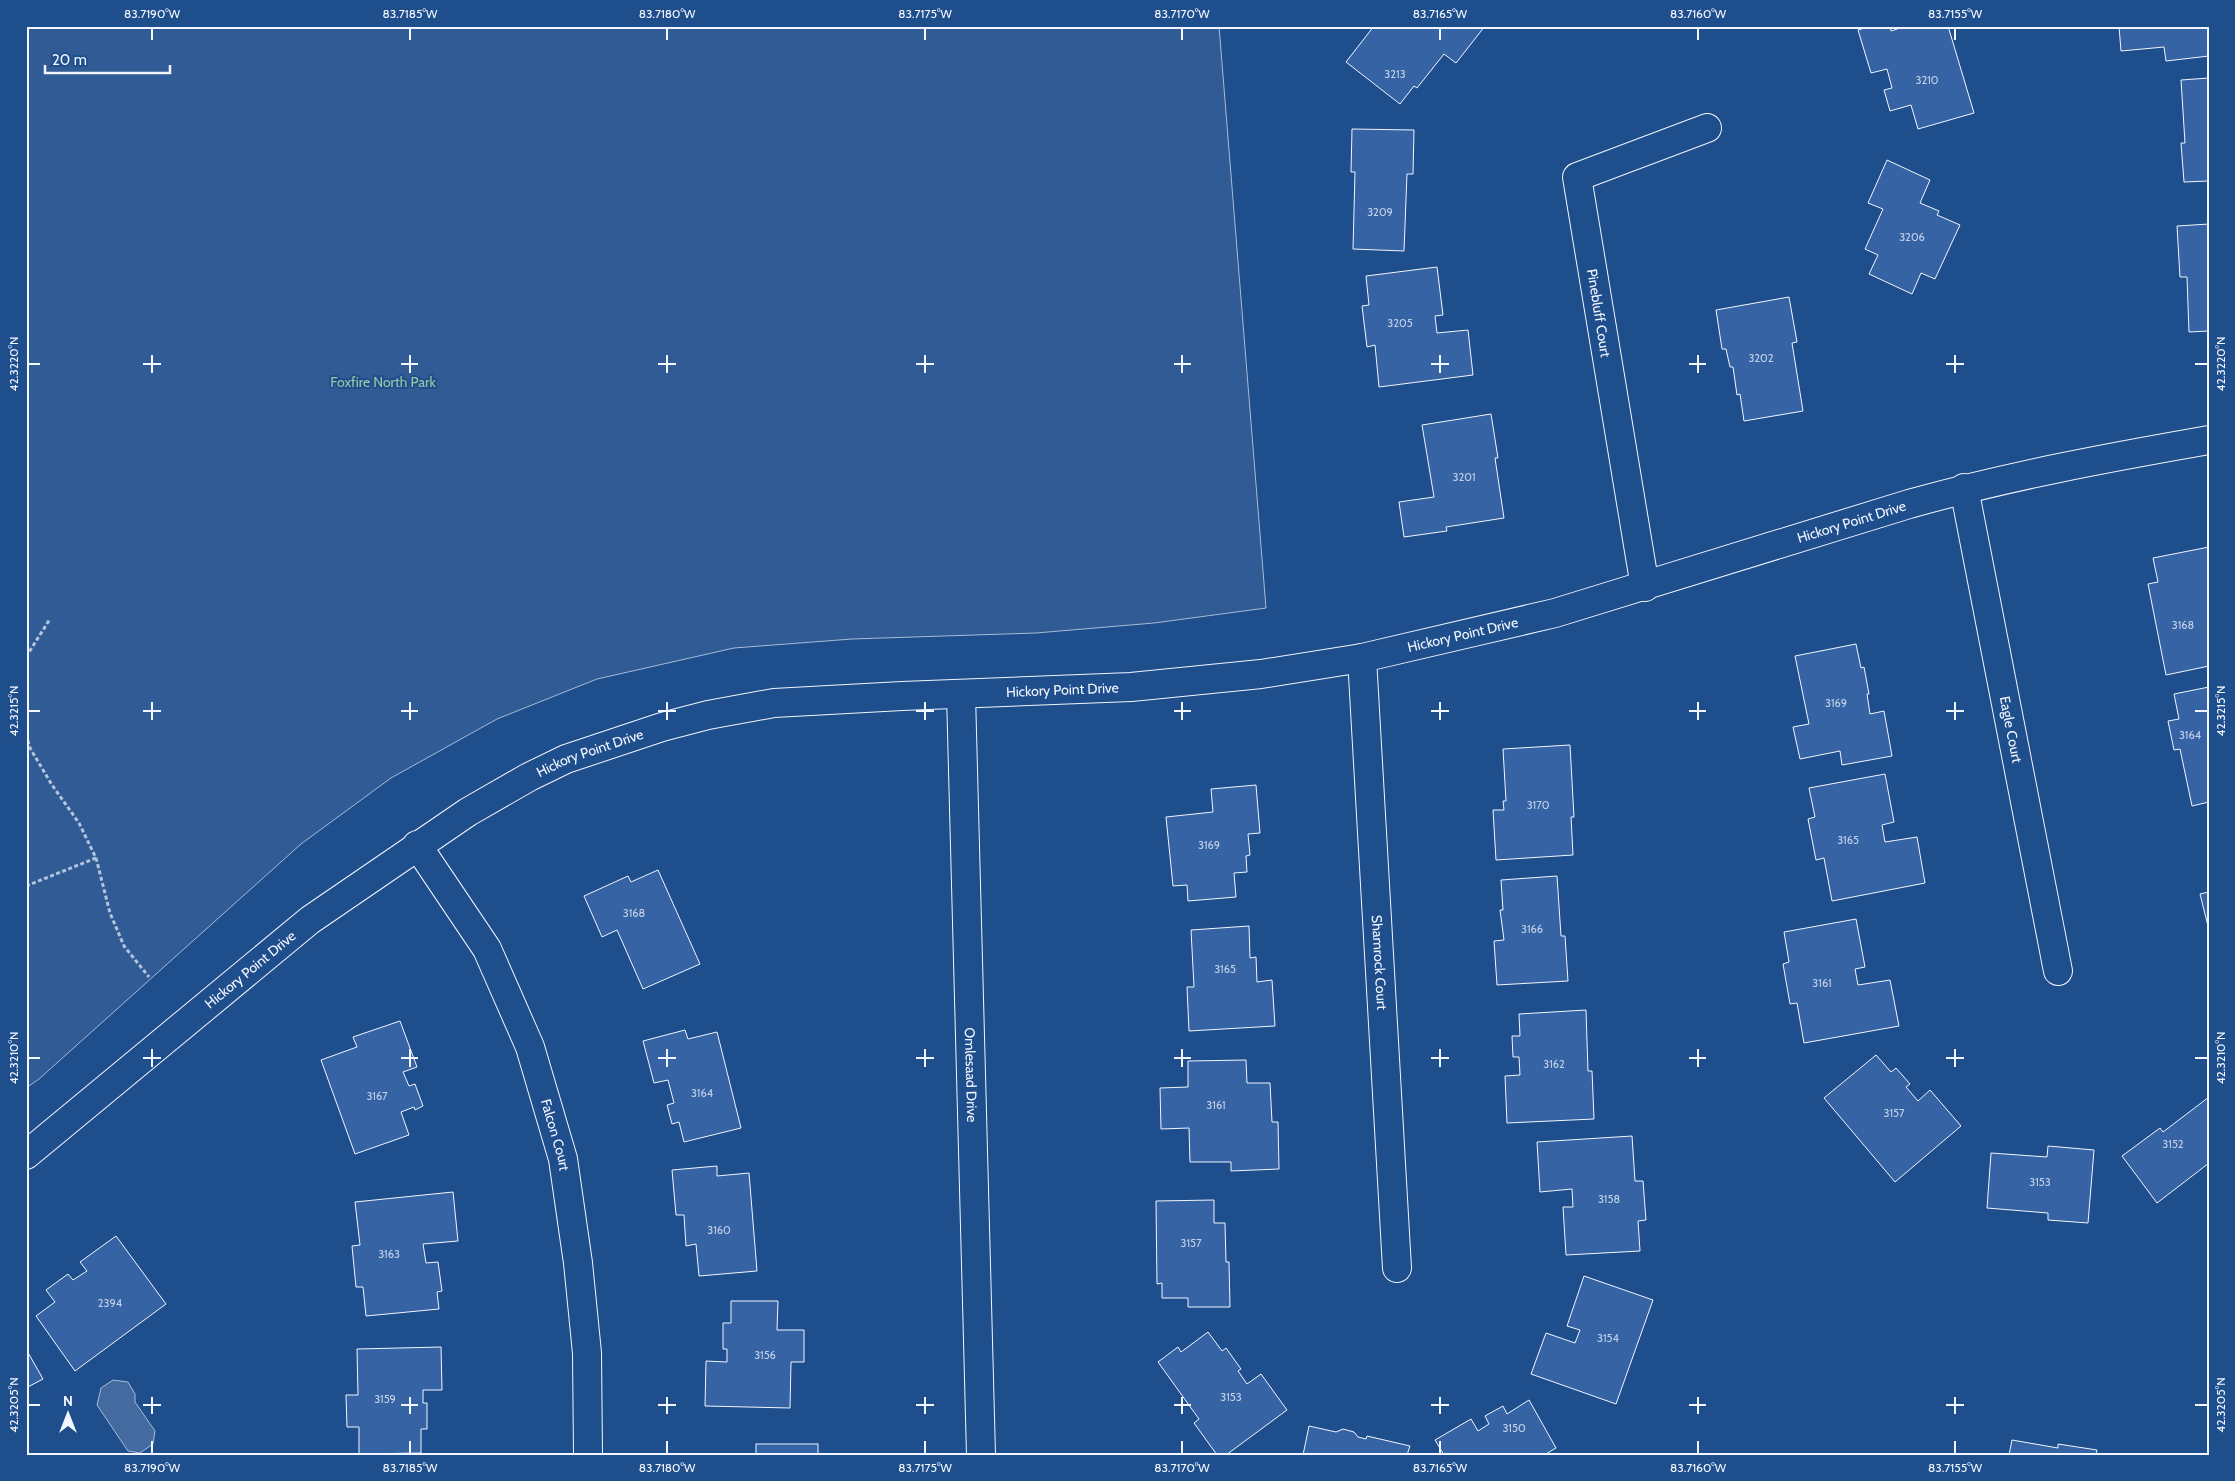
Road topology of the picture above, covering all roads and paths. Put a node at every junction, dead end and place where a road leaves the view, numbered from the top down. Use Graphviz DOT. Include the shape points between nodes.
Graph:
graph roads {
  1 [pos="1707,128"];
  2 [pos="2209,440"];
  3 [pos="1964,488"];
  4 [pos="1644,587"];
  5 [pos="50,620"];
  6 [pos="26,658"];
  7 [pos="1362,658"];
  8 [pos="961,694"];
  9 [pos="26,734"];
  10 [pos="417,845"];
  11 [pos="96,858"];
  12 [pos="26,886"];
  13 [pos="2058,971"];
  14 [pos="149,977"];
  15 [pos="26,1155"];
  16 [pos="1397,1268"];
  17 [pos="588,1455"];
  18 [pos="981,1455"];
  1 -- 4 [label="street, Pinebluff Court" via="1577,177"];
  2 -- 3 [label="street, Hickory Point Drive" via="2073,464"];
  3 -- 4 [label="street, Hickory Point Drive"];
  3 -- 13 [label="street, Eagle Court"];
  4 -- 7 [label="street, Hickory Point Drive" via="1555,613"];
  5 -- 6 [label="path"];
  7 -- 8 [label="street, Hickory Point Drive" via="1261,674 1180,682"];
  7 -- 16 [label="street, Shamrock Court"];
  8 -- 10 [label="street, Hickory Point Drive" via="774,704 708,715 662,727 566,759 536,773"];
  8 -- 18 [label="street, Omlesaad Drive"];
  9 -- 11 [label="path" via="30,748 79,823"];
  10 -- 15 [label="street, Hickory Point Drive" via="310,920"];
  10 -- 17 [label="street, Falcon Court" via="487,948 530,1047 563,1159 587,1353"];
  11 -- 12 [label="path"];
  11 -- 14 [label="path" via="110,913 124,946"];
}
